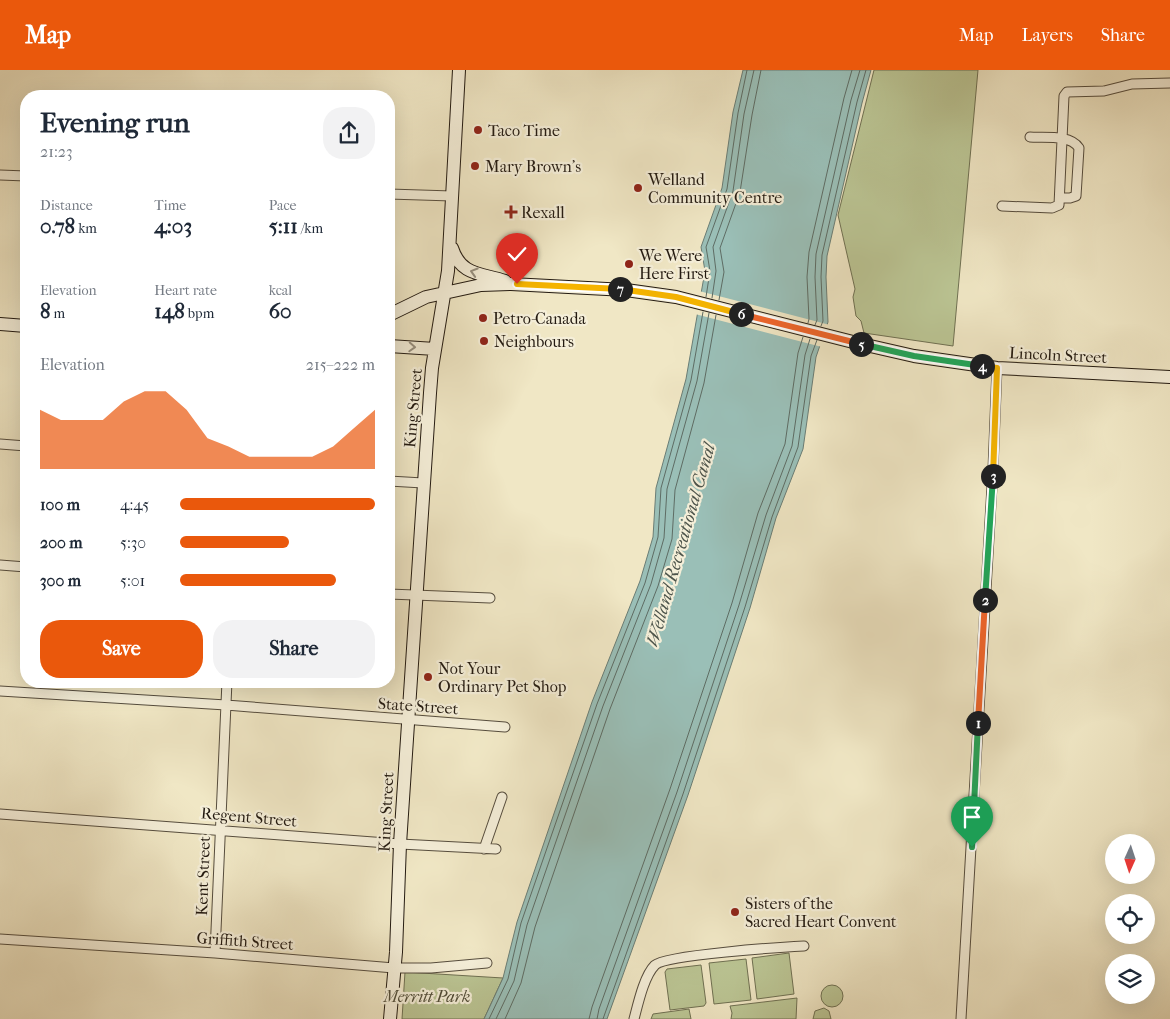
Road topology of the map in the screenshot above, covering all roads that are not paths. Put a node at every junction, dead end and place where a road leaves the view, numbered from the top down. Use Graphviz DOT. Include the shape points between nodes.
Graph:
graph roads {
  1 [pos="459,70"];
  2 [pos="1170,83"];
  3 [pos="1030,137"];
  4 [pos="1062,139"];
  5 [pos="0,175"];
  6 [pos="20,176"];
  7 [pos="395,194"];
  8 [pos="452,196"];
  9 [pos="1060,198"];
  10 [pos="1002,206"];
  11 [pos="450,243"];
  12 [pos="511,284"];
  13 [pos="445,292"];
  14 [pos="395,312"];
  15 [pos="0,324"];
  16 [pos="20,326"];
  17 [pos="395,346"];
  18 [pos="435,349"];
  19 [pos="997,368"];
  20 [pos="1170,377"];
  21 [pos="0,444"];
  22 [pos="20,446"];
  23 [pos="395,481"];
  24 [pos="423,483"];
  25 [pos="0,565"];
  26 [pos="20,567"];
  27 [pos="395,594"];
  28 [pos="416,596"];
  29 [pos="490,598"];
  30 [pos="227,688"];
  31 [pos="0,692"];
  32 [pos="226,705"];
  33 [pos="408,720"];
  34 [pos="505,727"];
  35 [pos="502,797"];
  36 [pos="0,814"];
  37 [pos="220,830"];
  38 [pos="400,844"];
  39 [pos="484,849"];
  40 [pos="496,849"];
  41 [pos="0,939"];
  42 [pos="804,946"];
  43 [pos="215,953"];
  44 [pos="487,963"];
  45 [pos="394,968"];
  46 [pos="390,1019"];
  47 [pos="634,1019"];
  48 [pos="961,1019"];
  1 -- 8 [label="main road, King Street"];
  2 -- 4 [label="street" via="1067,92 1064,96"];
  3 -- 4 [label="street"];
  4 -- 9 [label="street"];
  4 -- 9 [label="street" via="1077,144 1080,154 1076,196"];
  5 -- 6 [label="street"];
  7 -- 8 [label="street"];
  8 -- 11 [label="main road, King Street"];
  9 -- 10 [label="street" via="1059,205 1054,208"];
  12 -- 11 [label="main road, one-way" via="467,270 457,261"];
  11 -- 13 [label="main road, King Street"];
  12 -- 13 [label="main road, Lincoln Street" via="481,285"];
  12 -- 19 [label="main road, Lincoln Street" via="659,294 914,356"];
  13 -- 14 [label="main road, Lincoln Street"];
  13 -- 18 [label="main road, King Street"];
  15 -- 16 [label="main road"];
  17 -- 18 [label="main road, one-way"];
  18 -- 24 [label="main road, King Street"];
  19 -- 20 [label="main road, Lincoln Street"];
  19 -- 48 [label="street"];
  21 -- 22 [label="street"];
  23 -- 24 [label="street"];
  24 -- 28 [label="main road, King Street"];
  25 -- 26 [label="street"];
  27 -- 28 [label="street"];
  28 -- 29 [label="street"];
  28 -- 33 [label="main road, King Street"];
  30 -- 32 [label="street, Kent Street"];
  31 -- 32 [label="street, State Street"];
  32 -- 33 [label="street, State Street"];
  32 -- 37 [label="street, Kent Street"];
  33 -- 34 [label="street, State Street"];
  33 -- 38 [label="main road, King Street"];
  35 -- 39 [label="street"];
  36 -- 37 [label="street, Regent Street"];
  37 -- 38 [label="street, Regent Street"];
  37 -- 43 [label="street, Kent Street"];
  38 -- 39 [label="street, Regent Street"];
  38 -- 45 [label="main road, King Street"];
  39 -- 40 [label="street, Regent Street"];
  41 -- 43 [label="street, Griffith Street"];
  42 -- 47 [label="street" via="661,962 650,973"];
  43 -- 45 [label="street, Griffith Street"];
  44 -- 45 [label="street, Griffith Street"];
  45 -- 46 [label="main road, King Street"];
}
